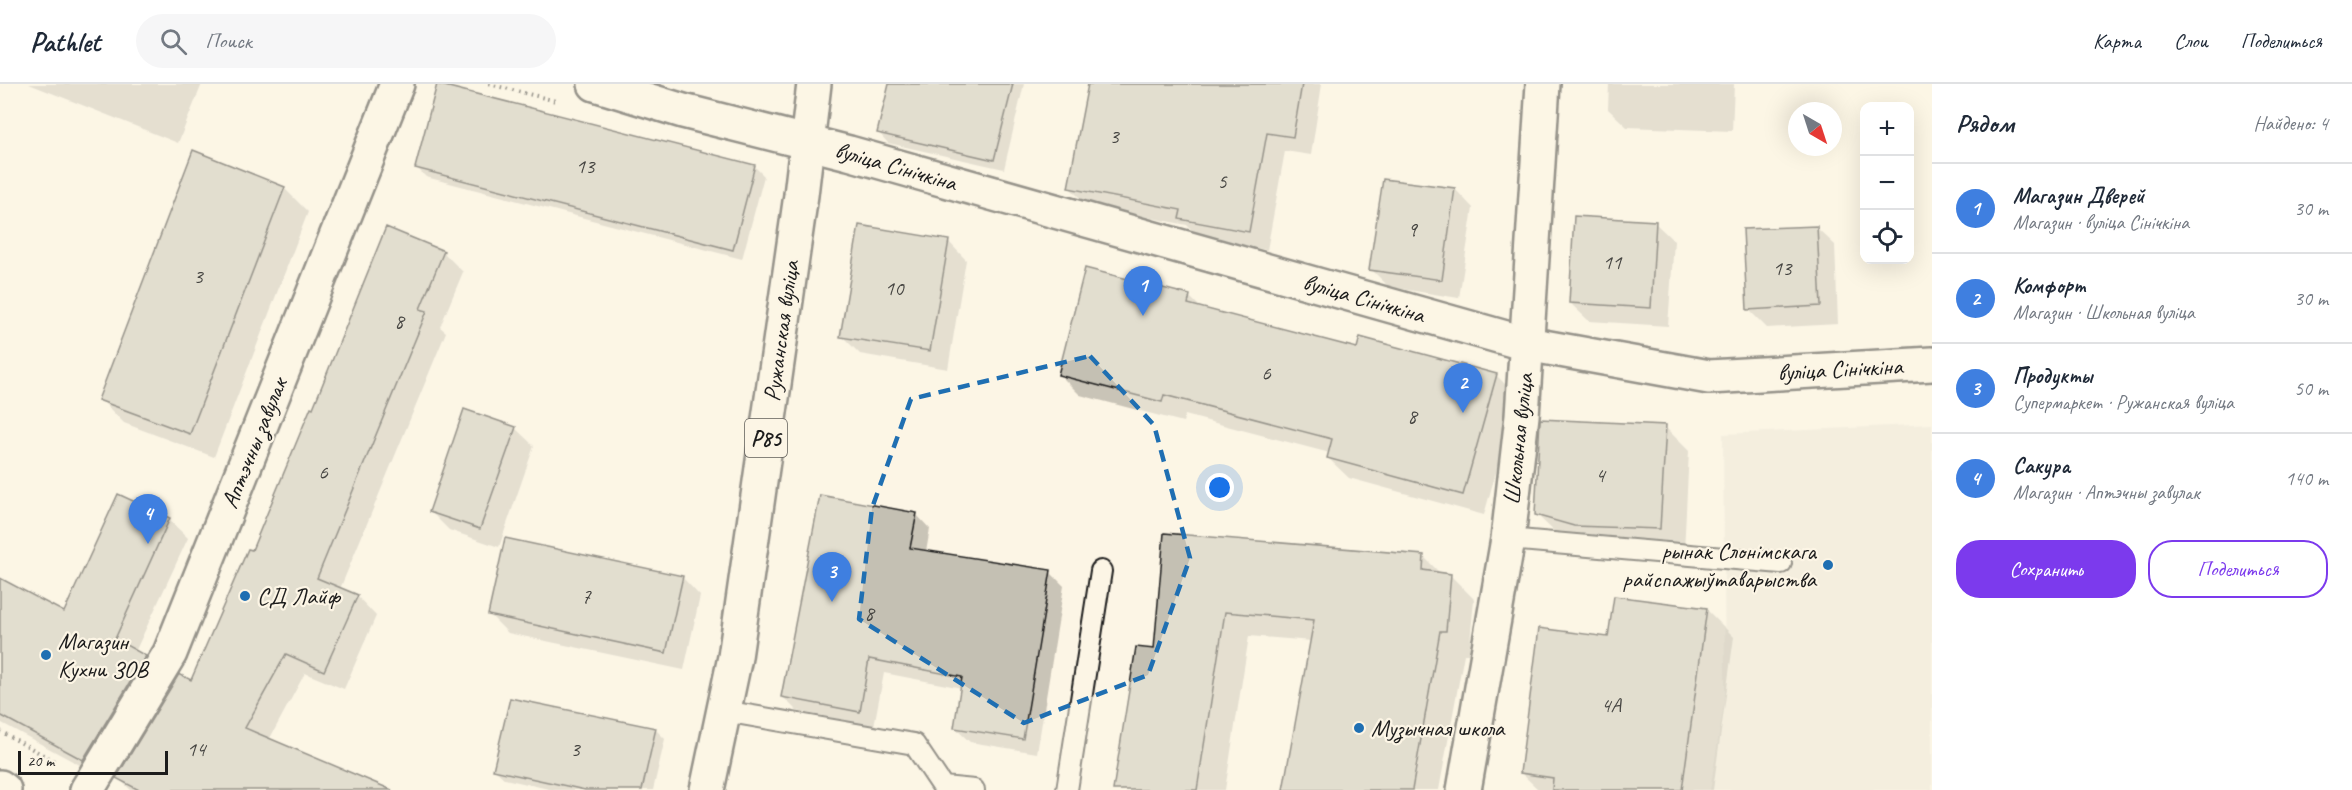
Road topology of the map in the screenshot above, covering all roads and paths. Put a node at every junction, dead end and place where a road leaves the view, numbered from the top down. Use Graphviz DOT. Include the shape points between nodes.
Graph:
graph roads {
  1 [pos="397,84"];
  2 [pos="489,84"];
  3 [pos="595,84"];
  4 [pos="814,84"];
  5 [pos="1543,84"];
  6 [pos="567,104"];
  7 [pos="808,141"];
  8 [pos="1527,344"];
  9 [pos="1932,364"];
  10 [pos="1508,539"];
  11 [pos="1780,563"];
  12 [pos="1101,571"];
  13 [pos="724,711"];
  14 [pos="0,787"];
  15 [pos="4,790"];
  16 [pos="87,790"];
  17 [pos="707,790"];
  18 [pos="974,790"];
  19 [pos="1067,790"];
  20 [pos="1464,790"];
  1 -- 16 [label="street, Аптэчны завулак" via="170,653"];
  2 -- 6 [label="path"];
  3 -- 7 [label="street, вуліца Сінічкіна" via="683,111"];
  4 -- 7 [label="street, Ружанская вуліца / Р85"];
  5 -- 8 [label="street, Школьная вуліца"];
  7 -- 8 [label="street, вуліца Сінічкіна"];
  7 -- 13 [label="street, Ружанская вуліца / Р85"];
  8 -- 9 [label="street, вуліца Сінічкіна" via="1709,377"];
  8 -- 10 [label="street, Школьная вуліца"];
  10 -- 11 [label="lane"];
  10 -- 20 [label="street, Школьная вуліца"];
  12 -- 19 [label="lane"];
  13 -- 17 [label="street, Ружанская вуліца / Р85"];
  13 -- 18 [label="lane" via="914,744 943,787"];
  14 -- 15 [label="street"];
}
